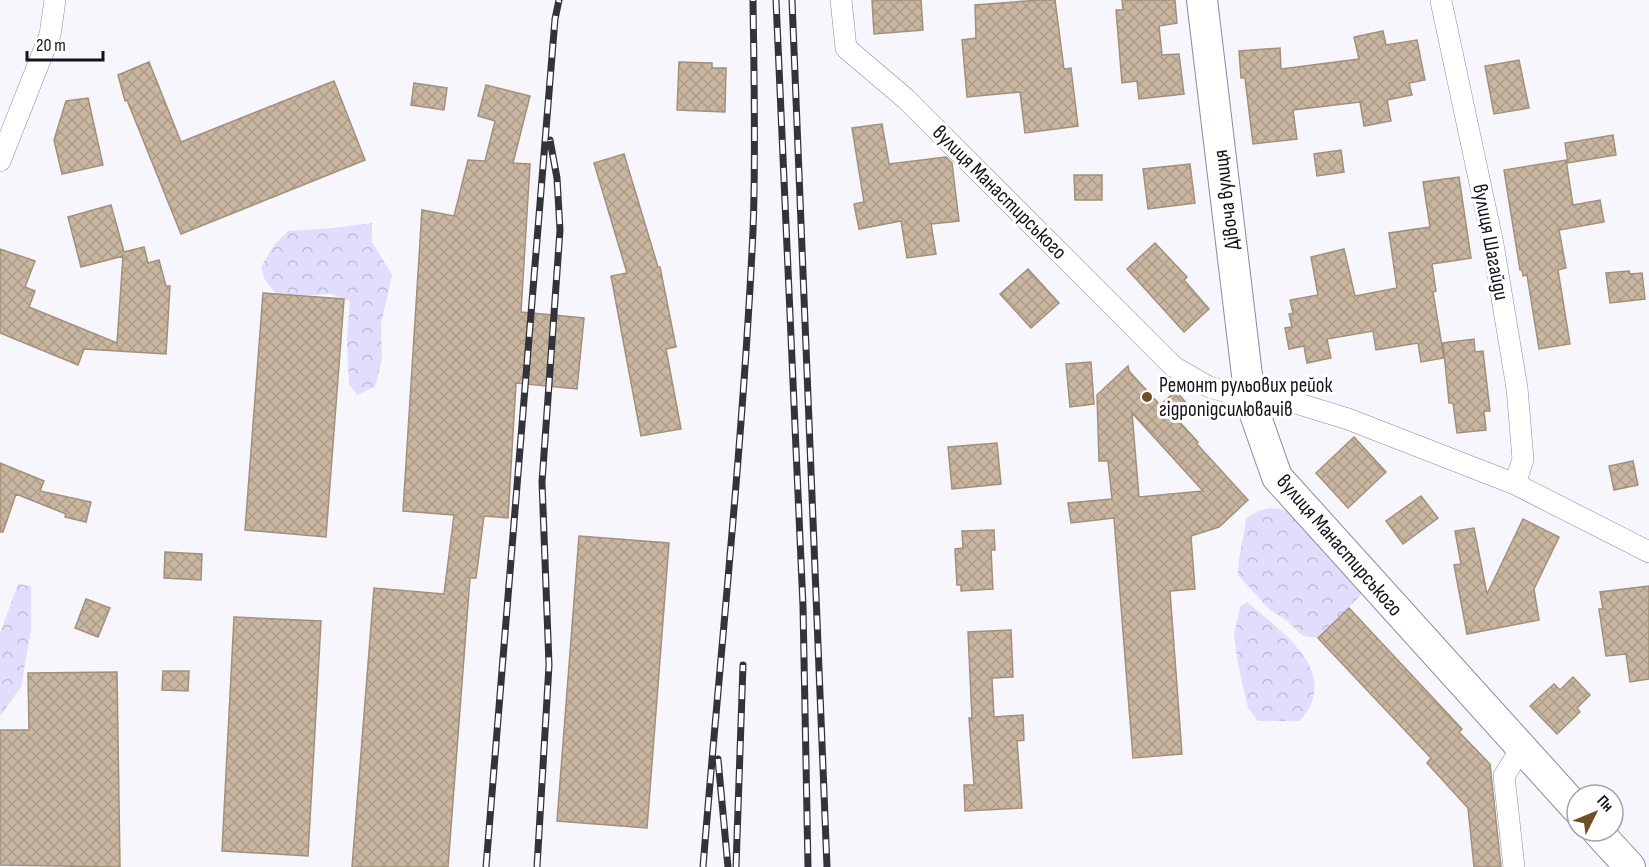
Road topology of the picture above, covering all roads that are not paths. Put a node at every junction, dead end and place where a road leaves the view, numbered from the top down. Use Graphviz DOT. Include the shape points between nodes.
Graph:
graph roads {
  1 [pos="55,0"];
  2 [pos="841,0"];
  3 [pos="1202,0"];
  4 [pos="1441,1"];
  5 [pos="0,161"];
  6 [pos="1250,400"];
  7 [pos="1515,484"];
  8 [pos="1649,552"];
  9 [pos="1521,749"];
  10 [pos="1565,797"];
  11 [pos="1608,843"];
  12 [pos="1514,867"];
  13 [pos="1630,867"];
  1 -- 5 [label="street" via="50,35"];
  2 -- 6 [label="street, вулиця Манастирського" via="846,48 906,99 1174,367 1209,387"];
  3 -- 6 [label="main road, Дівоча вулиця"];
  4 -- 7 [label="street, вулиця Шагайди" via="1492,244 1517,388 1523,459"];
  6 -- 7 [label="street" via="1276,405 1296,403 1348,419"];
  6 -- 9 [label="main road, вулиця Манастирського" via="1277,477"];
  7 -- 8 [label="street"];
  9 -- 10 [label="main road, вулиця Манастирського"];
  9 -- 12 [label="street" via="1504,776"];
  11 -- 13 [label="main road"];
}
